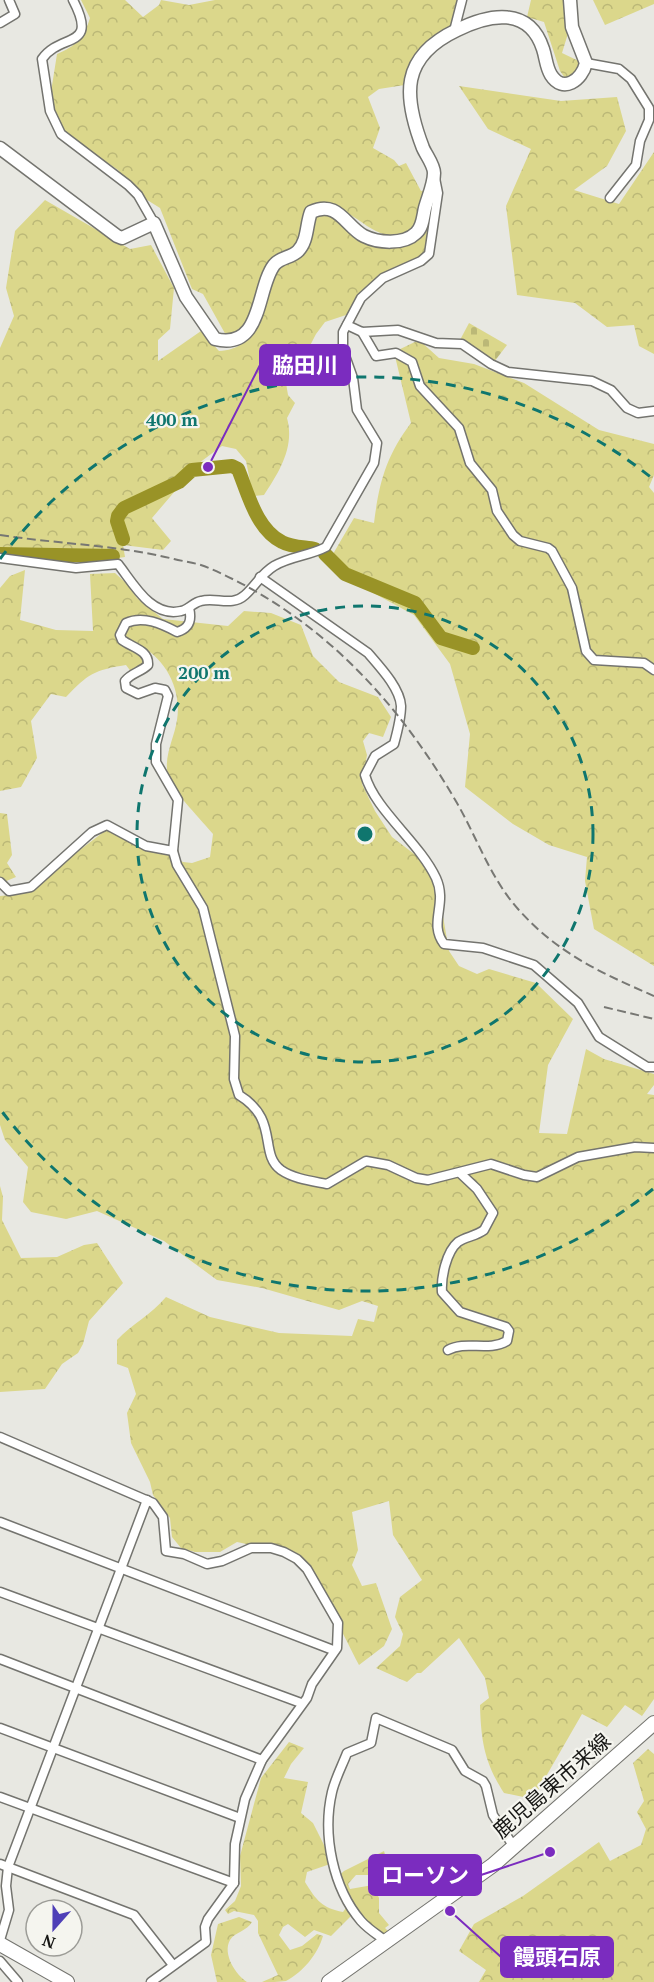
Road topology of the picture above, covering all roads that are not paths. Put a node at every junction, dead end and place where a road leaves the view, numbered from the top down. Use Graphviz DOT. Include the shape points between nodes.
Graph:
graph roads {
  1 [pos="9,0"];
  2 [pos="73,0"];
  3 [pos="462,0"];
  4 [pos="570,0"];
  5 [pos="0,23"];
  6 [pos="454,31"];
  7 [pos="586,63"];
  8 [pos="0,148"];
  9 [pos="434,171"];
  10 [pos="610,198"];
  11 [pos="154,223"];
  12 [pos="347,325"];
  13 [pos="362,332"];
  14 [pos="654,411"];
  15 [pos="0,558"];
  16 [pos="260,577"];
  17 [pos="189,608"];
  18 [pos="654,670"];
  19 [pos="173,851"];
  20 [pos="0,882"];
  21 [pos="654,1066"];
  22 [pos="654,1148"];
  23 [pos="460,1173"];
  24 [pos="448,1350"];
  25 [pos="0,1437"];
  26 [pos="147,1500"];
  27 [pos="0,1522"];
  28 [pos="121,1569"];
  29 [pos="0,1592"];
  30 [pos="98,1629"];
  31 [pos="333,1650"];
  32 [pos="0,1659"];
  33 [pos="76,1688"];
  34 [pos="301,1703"];
  35 [pos="654,1723"];
  36 [pos="0,1728"];
  37 [pos="53,1749"];
  38 [pos="262,1760"];
  39 [pos="0,1797"];
  40 [pos="31,1809"];
  41 [pos="240,1818"];
  42 [pos="514,1847"];
  43 [pos="4,1866"];
  44 [pos="234,1883"];
  45 [pos="387,1942"];
  46 [pos="1,1945"];
  47 [pos="0,1961"];
  48 [pos="173,1965"];
  49 [pos="18,1982"];
  50 [pos="67,1982"];
  51 [pos="151,1982"];
  52 [pos="329,1982"];
  1 -- 5 [label="street" via="15,14"];
  2 -- 11 [label="street" via="82,21 79,35 42,59 53,121 68,141 138,195"];
  3 -- 6 [label="street"];
  4 -- 7 [label="street" via="572,27"];
  6 -- 7 [label="street" via="481,18 507,16 531,28 555,81 573,83 584,72"];
  6 -- 9 [label="street" via="424,53 409,88 414,124"];
  7 -- 10 [label="street" via="619,69 631,79 649,108 650,120 640,141 636,165"];
  8 -- 11 [label="street" via="117,236 122,238"];
  9 -- 11 [label="street" via="421,225 416,234 395,242 363,236 347,219 331,210 320,208 311,212 300,250 280,259 273,267 257,316 238,339 226,342 215,339 186,297"];
  9 -- 12 [label="street" via="438,193 429,254 383,278 361,298"];
  12 -- 13 [label="street"];
  12 -- 16 [label="street" via="341,340 353,378 357,410 377,443 374,463 326,547 290,558"];
  13 -- 14 [label="street" via="398,330 436,343 462,344 508,372 592,381 611,390 627,408 638,413"];
  13 -- 18 [label="street" via="376,356 396,353 412,362 420,386 459,428 470,463 492,490 498,511 513,535 552,551 572,588 588,656 594,660 645,663"];
  15 -- 17 [label="street" via="76,568 118,564 148,602 169,611"];
  16 -- 17 [label="street" via="245,596 233,602 200,601"];
  16 -- 21 [label="street" via="368,653 400,700 394,744 375,756 365,775 376,799 434,874 442,892 437,925 444,944 483,948 534,965 578,1003 599,1037 647,1067"];
  17 -- 19 [label="street" via="190,622 183,630 177,632 156,622 135,619 126,623 120,634 122,640 145,653 148,659 148,665 125,681 126,688 138,694 155,688 165,690 168,696 156,744 156,762 178,800"];
  19 -- 20 [label="street" via="146,846 107,825 92,832 31,887 9,891"];
  19 -- 23 [label="street" via="203,908 235,1036 234,1079 239,1095 250,1102 264,1121 270,1157 275,1164 299,1178 327,1184 366,1161 428,1180"];
  22 -- 23 [label="street" via="635,1147 578,1157 537,1176 491,1164"];
  23 -- 24 [label="street" via="493,1213 484,1230 452,1248 441,1280 442,1292 460,1312 509,1331 507,1341 491,1347 454,1346"];
  25 -- 26 [label="street"];
  26 -- 28 [label="street"];
  26 -- 31 [label="street" via="158,1507 163,1517 165,1547 171,1553 207,1564 251,1548 271,1548 297,1559 321,1589 338,1623 340,1639"];
  27 -- 28 [label="street"];
  28 -- 30 [label="street"];
  28 -- 31 [label="street"];
  29 -- 30 [label="street"];
  30 -- 33 [label="street"];
  30 -- 34 [label="street"];
  31 -- 34 [label="street"];
  32 -- 33 [label="street"];
  33 -- 37 [label="street"];
  33 -- 38 [label="street"];
  34 -- 38 [label="street"];
  35 -- 42 [label="main road, 鹿児島東市来線"];
  36 -- 37 [label="street"];
  37 -- 40 [label="street"];
  37 -- 41 [label="street"];
  38 -- 41 [label="street"];
  39 -- 40 [label="street"];
  40 -- 43 [label="street"];
  40 -- 44 [label="street"];
  41 -- 44 [label="street"];
  42 -- 45 [label="main road, 鹿児島東市来線"];
  42 -- 45 [label="street" via="493,1815 483,1781 465,1771 452,1750 376,1718 371,1743 347,1753 336,1780 328,1838 345,1898 363,1923"];
  43 -- 46 [label="street" via="9,1910"];
  43 -- 48 [label="street" via="134,1915"];
  44 -- 48 [label="street" via="208,1919 206,1942"];
  45 -- 52 [label="main road, 鹿児島東市来線"];
  46 -- 50 [label="main road"];
  47 -- 49 [label="street"];
  48 -- 51 [label="street"];
}
